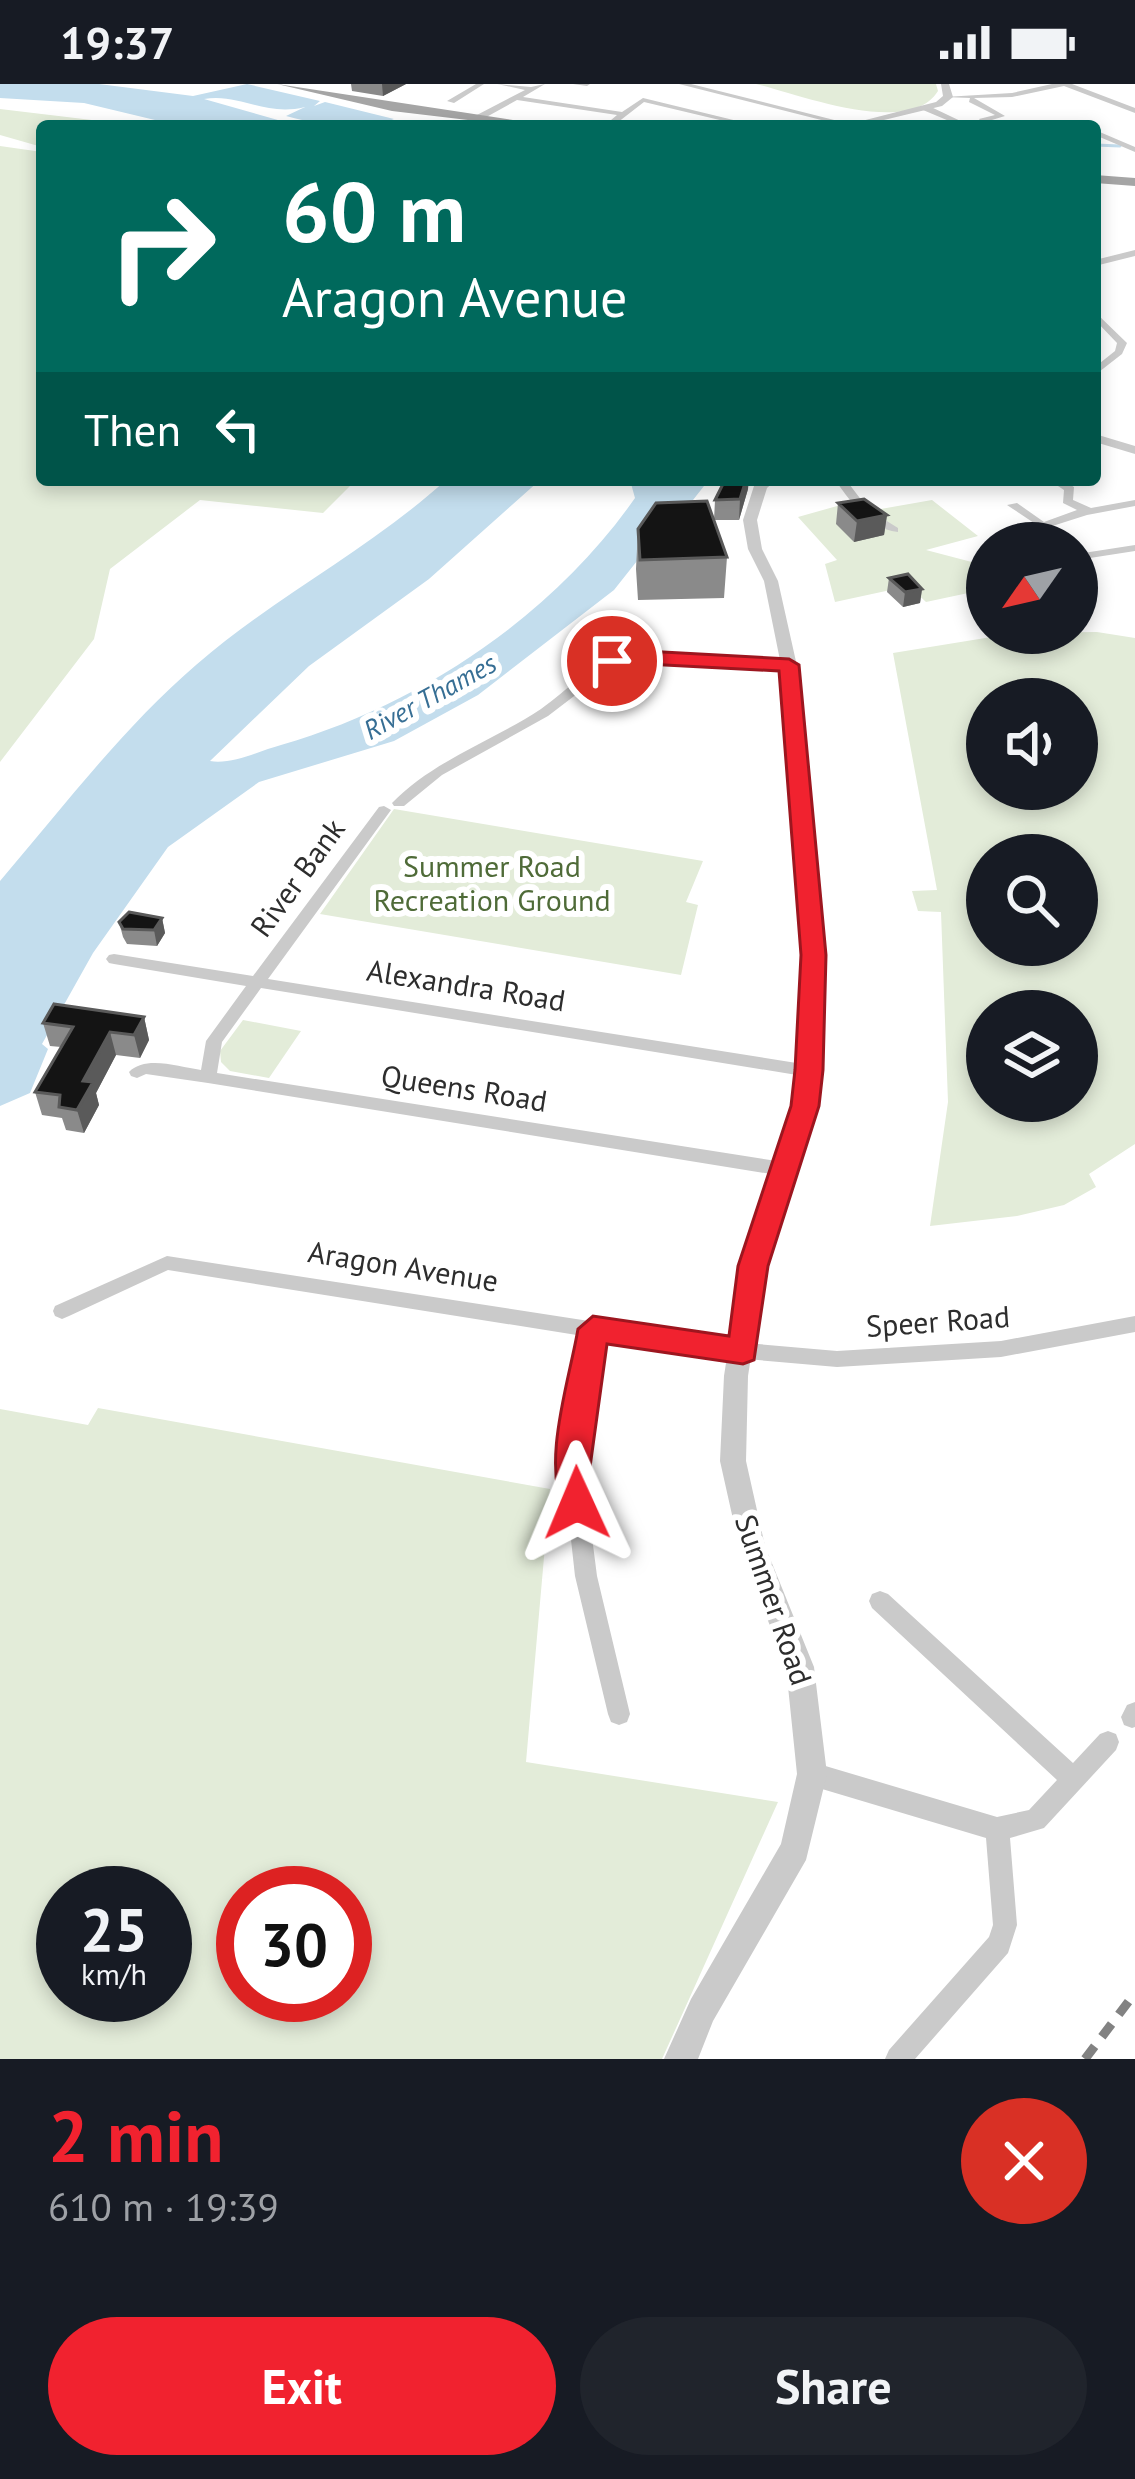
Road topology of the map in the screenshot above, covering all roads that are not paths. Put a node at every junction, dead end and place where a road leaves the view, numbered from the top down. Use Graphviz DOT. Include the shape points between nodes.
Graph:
graph roads {
  1 [pos="283,84"];
  2 [pos="481,84"];
  3 [pos="500,84"];
  4 [pos="576,84"];
  5 [pos="587,84"];
  6 [pos="682,84"];
  7 [pos="945,84"];
  8 [pos="1064,84"];
  9 [pos="537,87"];
  10 [pos="948,97"];
  11 [pos="517,98"];
  12 [pos="967,98"];
  13 [pos="451,101"];
  14 [pos="926,108"];
  15 [pos="1135,111"];
  16 [pos="622,114"];
  17 [pos="478,118"];
  18 [pos="495,120"];
  19 [pos="615,120"];
  20 [pos="728,120"];
  21 [pos="825,120"];
  22 [pos="875,120"];
  23 [pos="953,120"];
  24 [pos="986,120"];
  25 [pos="1101,135"];
  26 [pos="1135,150"];
  27 [pos="1101,179"];
  28 [pos="1135,182"];
  29 [pos="1135,253"];
  30 [pos="1101,262"];
  31 [pos="1101,320"];
  32 [pos="1135,327"];
  33 [pos="1111,329"];
  34 [pos="1121,345"];
  35 [pos="1135,348"];
  36 [pos="1101,366"];
  37 [pos="1101,440"];
  38 [pos="1135,450"];
  39 [pos="764,486"];
  40 [pos="846,486"];
  41 [pos="1064,486"];
  42 [pos="1135,503"];
  43 [pos="1013,505"];
  44 [pos="1086,511"];
  45 [pos="894,530"];
  46 [pos="1135,548"];
  47 [pos="1098,554"];
  48 [pos="789,665"];
  49 [pos="114,959"];
  50 [pos="256,979"];
  51 [pos="809,1070"];
  52 [pos="137,1072"];
  53 [pos="208,1077"];
  54 [pos="783,1169"];
  55 [pos="62,1311"];
  56 [pos="1135,1324"];
  57 [pos="593,1329"];
  58 [pos="743,1351"];
  59 [pos="880,1601"];
  60 [pos="619,1714"];
  61 [pos="1108,1742"];
  62 [pos="812,1774"];
  63 [pos="1075,1779"];
  64 [pos="997,1828"];
  65 [pos="681,2059"];
  66 [pos="898,2059"];
  1 -- 17 [label="main road"];
  2 -- 13 [label="street"];
  3 -- 9 [label="street"];
  4 -- 5 [label="street"];
  6 -- 21 [label="street"];
  7 -- 10 [label="street"];
  8 -- 12 [label="street"];
  8 -- 15 [label="street"];
  9 -- 11 [label="street"];
  10 -- 12 [label="street"];
  10 -- 14 [label="street"];
  11 -- 16 [label="street"];
  11 -- 17 [label="street"];
  12 -- 24 [label="street" via="1000,116"];
  14 -- 22 [label="street"];
  14 -- 23 [label="street"];
  16 -- 19 [label="street"];
  16 -- 20 [label="street" via="640,100"];
  17 -- 18 [label="main road"];
  25 -- 26 [label="street"];
  27 -- 28 [label="main road"];
  29 -- 30 [label="street"];
  31 -- 33 [label="street"];
  32 -- 33 [label="street"];
  33 -- 34 [label="street"];
  34 -- 35 [label="street"];
  34 -- 36 [label="street"];
  37 -- 38 [label="street"];
  39 -- 48 [label="street, Summer Road" via="752,507 752,535"];
  40 -- 45 [label="street" via="865,512"];
  41 -- 44 [label="street" via="1067,501"];
  42 -- 44 [label="street"];
  43 -- 44 [label="street" via="1042,526"];
  46 -- 47 [label="street"];
  48 -- 50 [label="street, River Bank" via="612,661 392,807"];
  48 -- 51 [label="street, Summer Road" via="814,955"];
  49 -- 50 [label="street, Alexandra Road"];
  50 -- 51 [label="street, Alexandra Road"];
  50 -- 53 [label="street, River Bank" via="214,1041"];
  51 -- 54 [label="street, Summer Road"];
  52 -- 53 [label="street, Queens Road"];
  53 -- 54 [label="street, Queens Road"];
  54 -- 58 [label="street, Summer Road" via="753,1266"];
  55 -- 57 [label="street, Aragon Avenue" via="167,1263"];
  56 -- 58 [label="street, Speer Road" via="905,1357"];
  57 -- 58 [label="street, Aragon Avenue"];
  57 -- 60 [label="street" via="573,1467 586,1576"];
  58 -- 62 [label="street, Summer Road" via="736,1376 739,1506 800,1667"];
  59 -- 63 [label="street"];
  61 -- 63 [label="street"];
  62 -- 64 [label="street"];
  62 -- 65 [label="street, Summer Road" via="795,1849"];
  63 -- 64 [label="street" via="1036,1820"];
  64 -- 66 [label="street" via="1005,1925 999,1944"];
}
